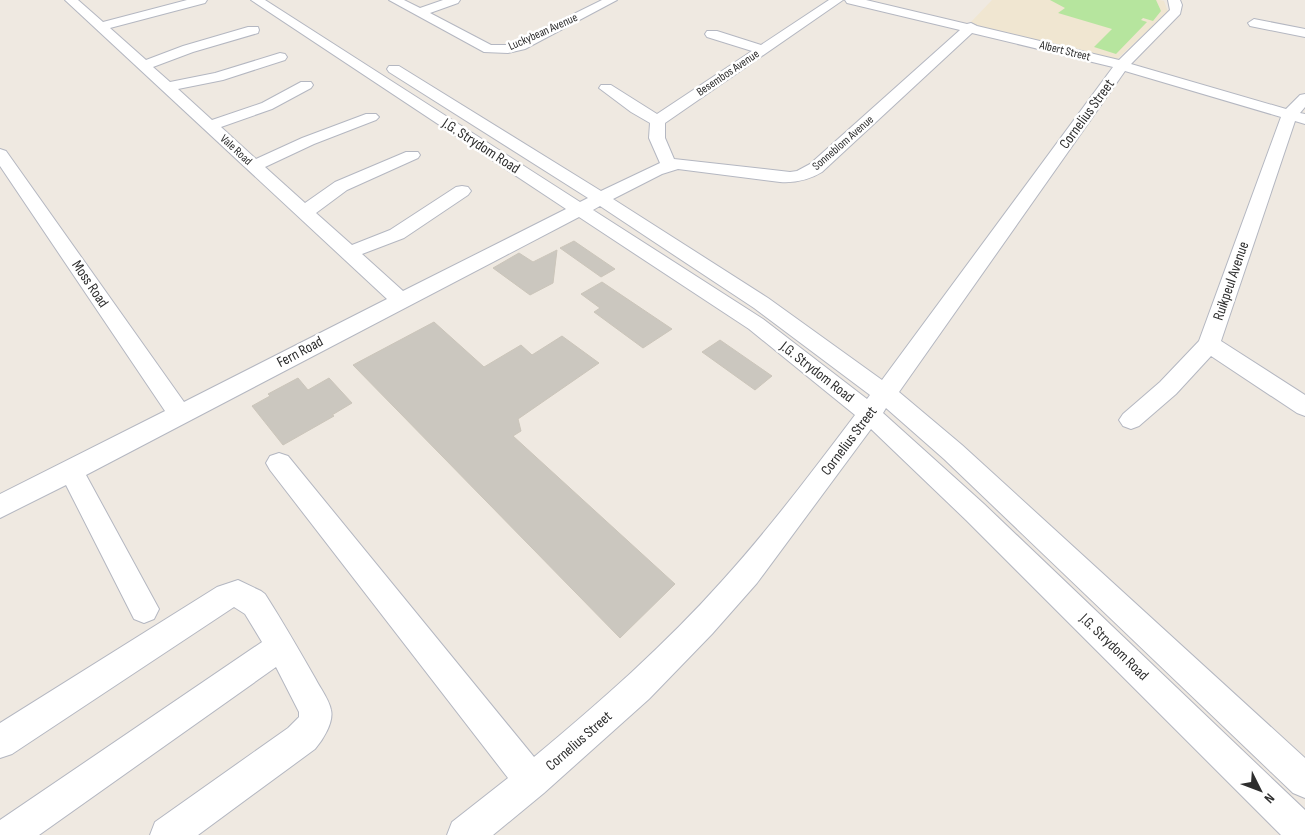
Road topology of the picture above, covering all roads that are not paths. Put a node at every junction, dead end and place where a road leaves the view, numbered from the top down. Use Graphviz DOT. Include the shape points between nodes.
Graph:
graph roads {
  1 [pos="201,0"];
  2 [pos="395,0"];
  3 [pos="454,0"];
  4 [pos="612,0"];
  5 [pos="837,0"];
  6 [pos="851,0"];
  7 [pos="1174,0"];
  8 [pos="269,1"];
  9 [pos="79,2"];
  10 [pos="419,13"];
  11 [pos="1254,23"];
  12 [pos="100,27"];
  13 [pos="971,28"];
  14 [pos="253,30"];
  15 [pos="1305,33"];
  16 [pos="712,34"];
  17 [pos="762,50"];
  18 [pos="280,57"];
  19 [pos="1122,65"];
  20 [pos="144,66"];
  21 [pos="306,85"];
  22 [pos="168,88"];
  23 [pos="606,88"];
  24 [pos="1305,98"];
  25 [pos="371,117"];
  26 [pos="1297,117"];
  27 [pos="658,121"];
  28 [pos="210,126"];
  29 [pos="0,154"];
  30 [pos="412,155"];
  31 [pos="669,165"];
  32 [pos="254,166"];
  33 [pos="462,191"];
  34 [pos="600,198"];
  35 [pos="578,209"];
  36 [pos="305,212"];
  37 [pos="348,252"];
  38 [pos="401,300"];
  39 [pos="1209,344"];
  40 [pos="877,403"];
  41 [pos="1305,407"];
  42 [pos="180,415"];
  43 [pos="1131,420"];
  44 [pos="279,463"];
  45 [pos="71,471"];
  46 [pos="0,507"];
  47 [pos="144,609"];
  48 [pos="281,646"];
  49 [pos="0,742"];
  50 [pos="532,781"];
  51 [pos="1305,781"];
  52 [pos="1305,834"];
  53 [pos="8,835"];
  54 [pos="168,835"];
  55 [pos="464,835"];
  1 -- 12 [label="street"];
  2 -- 10 [label="street"];
  3 -- 10 [label="street"];
  4 -- 10 [label="street, Luckybean Avenue" via="520,46 502,50 480,45"];
  5 -- 17 [label="street, Besembos Avenue"];
  6 -- 13 [label="street, Albert Street"];
  7 -- 19 [label="street, Cornelius Street" via="1176,11"];
  8 -- 34 [label="street, J.G. Strydom Road"];
  8 -- 35 [label="street, J.G. Strydom Road"];
  9 -- 12 [label="street, Vale Road"];
  11 -- 15 [label="street"];
  12 -- 20 [label="street, Vale Road"];
  13 -- 19 [label="street, Albert Street"];
  13 -- 31 [label="street, Sonneblom Avenue" via="805,175 780,177"];
  14 -- 20 [label="street"];
  16 -- 17 [label="street"];
  17 -- 27 [label="street, Besembos Avenue"];
  18 -- 22 [label="street"];
  19 -- 26 [label="street, Albert Street"];
  19 -- 40 [label="street, Cornelius Street"];
  20 -- 22 [label="street, Vale Road"];
  21 -- 28 [label="street" via="267,106"];
  22 -- 28 [label="street, Vale Road"];
  23 -- 27 [label="street"];
  24 -- 26 [label="street"];
  25 -- 32 [label="street"];
  26 -- 39 [label="street, Ruikpeul Avenue"];
  27 -- 31 [label="street" via="659,143"];
  28 -- 32 [label="street, Vale Road"];
  29 -- 42 [label="street, Moss Road"];
  30 -- 36 [label="street" via="340,186"];
  31 -- 34 [label="street, Sonneblom Avenue"];
  32 -- 36 [label="street, Vale Road"];
  33 -- 37 [label="street" via="398,234"];
  34 -- 35 [label="street, Fern Road"];
  34 -- 40 [label="street, J.G. Strydom Road" via="761,303"];
  35 -- 38 [label="street, Fern Road"];
  35 -- 40 [label="street, J.G. Strydom Road"];
  36 -- 37 [label="street, Vale Road"];
  37 -- 38 [label="street, Vale Road"];
  38 -- 42 [label="street, Fern Road"];
  39 -- 41 [label="street"];
  39 -- 43 [label="street, Ruikpeul Avenue" via="1168,388"];
  40 -- 50 [label="street, Cornelius Street" via="731,592 671,656"];
  40 -- 51 [label="street, J.G. Strydom Road" via="953,452"];
  40 -- 52 [label="street, J.G. Strydom Road" via="982,519"];
  42 -- 45 [label="street, Fern Road"];
  44 -- 50 [label="street"];
  45 -- 46 [label="street, Fern Road"];
  45 -- 47 [label="street"];
  48 -- 49 [label="street" via="255,604 234,593"];
  48 -- 53 [label="street"];
  48 -- 54 [label="street" via="315,710 311,728 300,740"];
  50 -- 55 [label="street, Cornelius Street"];
}
